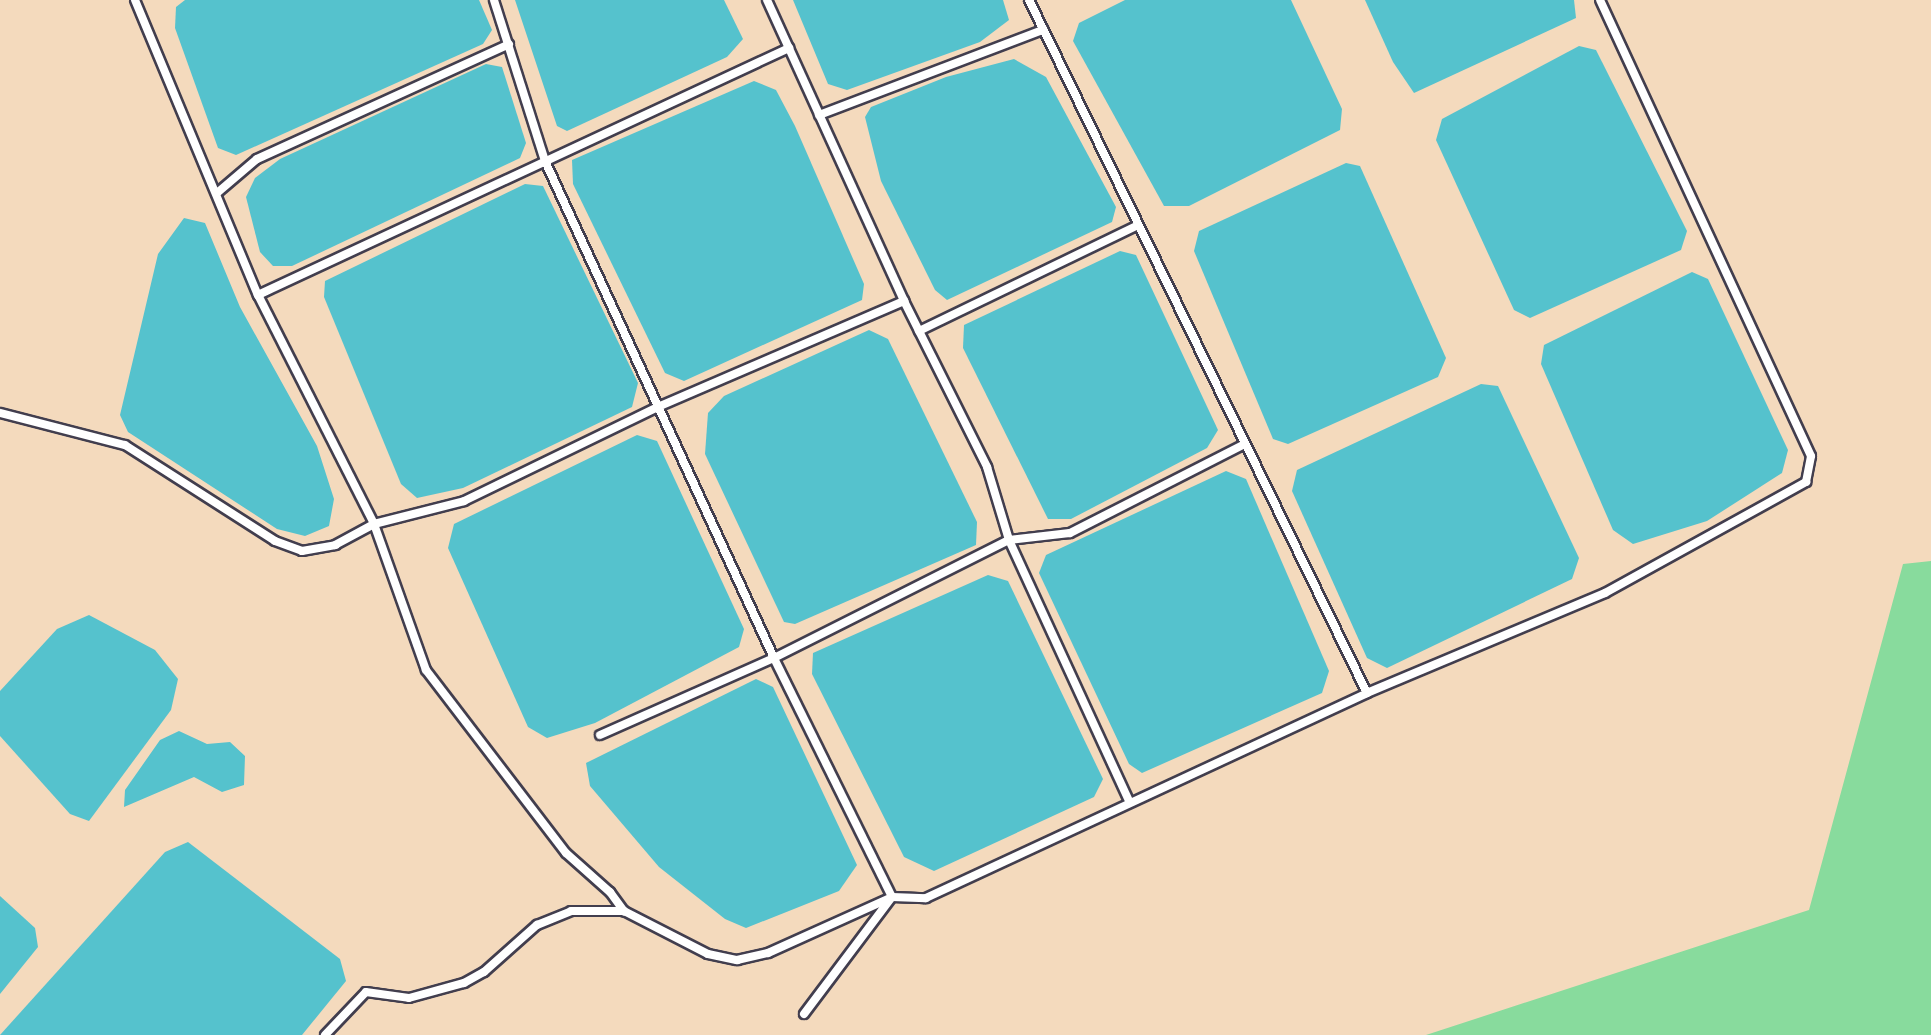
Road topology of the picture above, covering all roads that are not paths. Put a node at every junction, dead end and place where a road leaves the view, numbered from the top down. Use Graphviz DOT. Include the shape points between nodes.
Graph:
graph roads {
  1 [pos="135,0"];
  2 [pos="494,0"];
  3 [pos="767,0"];
  4 [pos="1029,0"];
  5 [pos="1600,0"];
  6 [pos="1043,30"];
  7 [pos="509,44"];
  8 [pos="789,48"];
  9 [pos="819,115"];
  10 [pos="545,161"];
  11 [pos="217,193"];
  12 [pos="1138,225"];
  13 [pos="258,295"];
  14 [pos="904,301"];
  15 [pos="919,331"];
  16 [pos="660,406"];
  17 [pos="0,413"];
  18 [pos="1245,444"];
  19 [pos="374,524"];
  20 [pos="1009,540"];
  21 [pos="774,658"];
  22 [pos="1367,693"];
  23 [pos="600,735"];
  24 [pos="1130,803"];
  25 [pos="892,897"];
  26 [pos="624,911"];
  27 [pos="804,1014"];
  28 [pos="325,1035"];
  1 -- 11 [label="lane"];
  2 -- 7 [label="lane"];
  3 -- 8 [label="lane"];
  4 -- 6 [label="lane"];
  5 -- 22 [label="lane" via="1811,456 1812,471 1789,496 1605,593"];
  6 -- 9 [label="lane"];
  6 -- 12 [label="lane"];
  7 -- 10 [label="lane"];
  7 -- 11 [label="lane" via="257,159"];
  8 -- 9 [label="lane"];
  8 -- 10 [label="lane"];
  9 -- 14 [label="lane"];
  10 -- 13 [label="lane"];
  10 -- 16 [label="lane"];
  11 -- 13 [label="lane"];
  12 -- 15 [label="lane"];
  12 -- 18 [label="lane"];
  13 -- 19 [label="lane"];
  14 -- 15 [label="lane"];
  14 -- 16 [label="lane"];
  15 -- 20 [label="lane" via="987,467"];
  16 -- 19 [label="lane" via="464,501"];
  16 -- 21 [label="lane"];
  17 -- 19 [label="lane" via="125,445 275,541 302,551 335,545"];
  18 -- 20 [label="lane" via="1070,533"];
  18 -- 22 [label="lane"];
  19 -- 26 [label="lane" via="426,670 566,853"];
  20 -- 21 [label="lane"];
  20 -- 24 [label="lane"];
  21 -- 23 [label="lane"];
  21 -- 25 [label="lane"];
  22 -- 24 [label="lane"];
  24 -- 25 [label="lane" via="926,898"];
  25 -- 26 [label="lane" via="768,953 737,960 708,954"];
  25 -- 27 [label="lane"];
  26 -- 28 [label="lane" via="585,908 554,916 464,983 409,998 366,992"];
}
